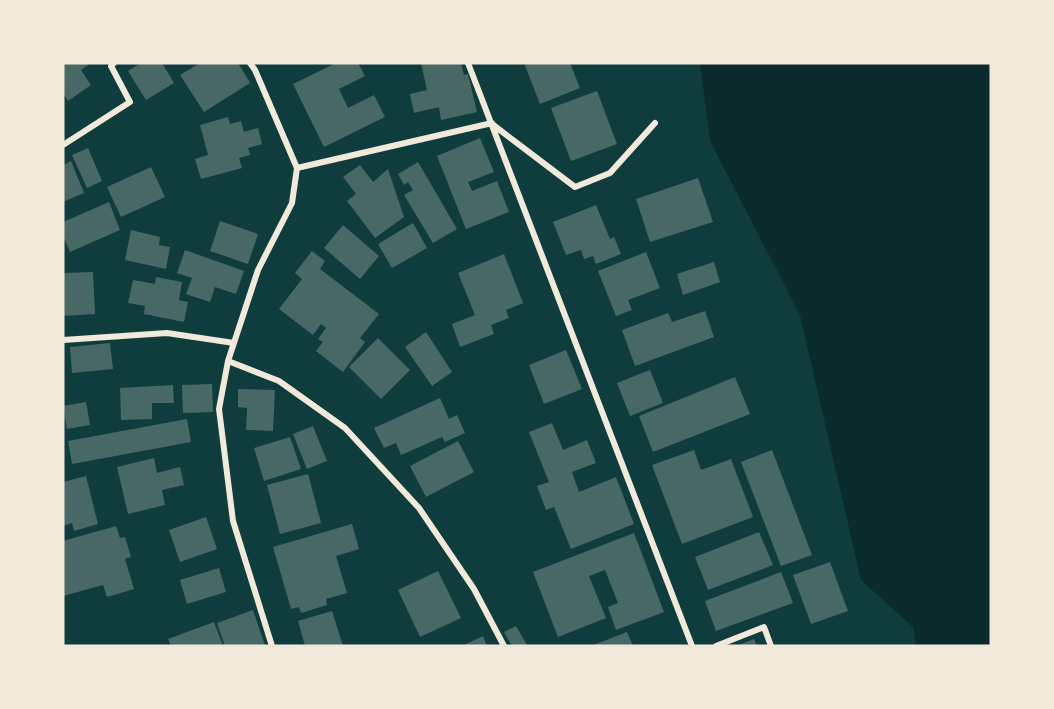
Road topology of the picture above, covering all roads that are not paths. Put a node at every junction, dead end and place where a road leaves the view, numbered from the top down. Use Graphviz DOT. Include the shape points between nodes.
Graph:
graph roads {
  1 [pos="114,63"];
  2 [pos="250,63"];
  3 [pos="468,63"];
  4 [pos="492,123"];
  5 [pos="655,123"];
  6 [pos="63,144"];
  7 [pos="297,168"];
  8 [pos="63,340"];
  9 [pos="234,343"];
  10 [pos="228,361"];
  11 [pos="272,646"];
  12 [pos="504,646"];
  13 [pos="692,646"];
  14 [pos="716,646"];
  15 [pos="771,646"];
  1 -- 6 [label="street" via="111,66 130,102"];
  2 -- 7 [label="street"];
  3 -- 4 [label="street"];
  4 -- 5 [label="street" via="575,187 610,173"];
  4 -- 7 [label="street"];
  4 -- 13 [label="street"];
  7 -- 9 [label="street" via="292,203 258,270"];
  8 -- 9 [label="street" via="167,333"];
  9 -- 10 [label="street"];
  10 -- 11 [label="street" via="219,409 233,521"];
  10 -- 12 [label="street" via="279,381 345,428 419,508 474,589"];
  14 -- 15 [label="street" via="764,627"];
}
